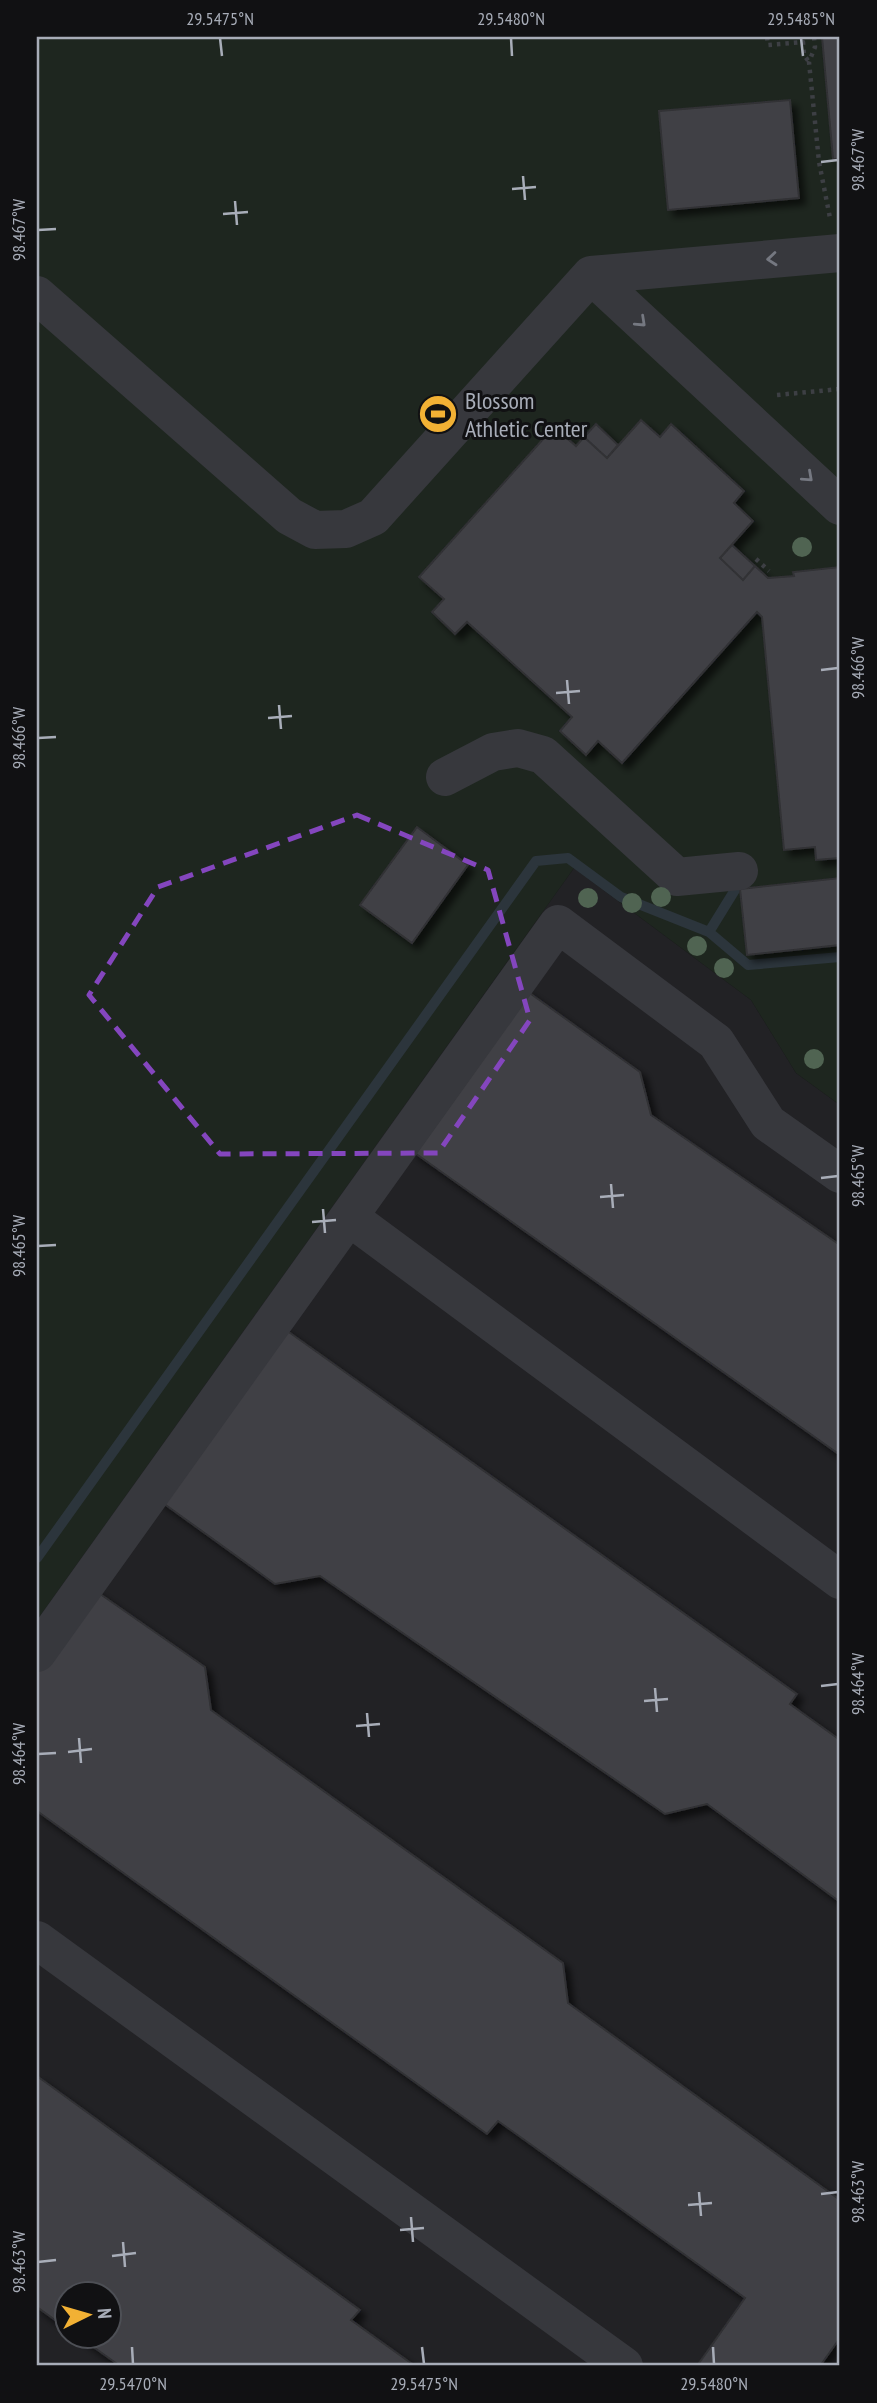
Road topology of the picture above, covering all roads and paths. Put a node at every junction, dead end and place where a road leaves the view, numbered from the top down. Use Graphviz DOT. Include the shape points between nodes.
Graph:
graph roads {
  1 [pos="767,37"];
  2 [pos="814,37"];
  3 [pos="809,62"];
  4 [pos="836,238"];
  5 [pos="591,275"];
  6 [pos="37,295"];
  7 [pos="840,389"];
  8 [pos="777,395"];
  9 [pos="840,506"];
  10 [pos="756,559"];
  11 [pos="769,571"];
  12 [pos="445,777"];
  13 [pos="739,872"];
  14 [pos="840,1174"];
  15 [pos="349,1217"];
  16 [pos="840,1580"];
  17 [pos="37,1653"];
  18 [pos="37,1940"];
  19 [pos="624,2366"];
  1 -- 3 [label="path" via="768,45 803,42"];
  2 -- 3 [label="path"];
  3 -- 4 [label="path" via="819,162"];
  4 -- 5 [label="lane, one-way"];
  5 -- 6 [label="lane" via="373,516 346,528 315,530 289,516"];
  5 -- 9 [label="lane, one-way"];
  7 -- 8 [label="path"];
  10 -- 11 [label="path"];
  12 -- 13 [label="lane" via="493,752 518,748 543,755 677,877"];
  14 -- 15 [label="lane" via="768,1123 716,1042 558,925"];
  15 -- 16 [label="lane"];
  15 -- 17 [label="lane"];
  18 -- 19 [label="lane"];
}
